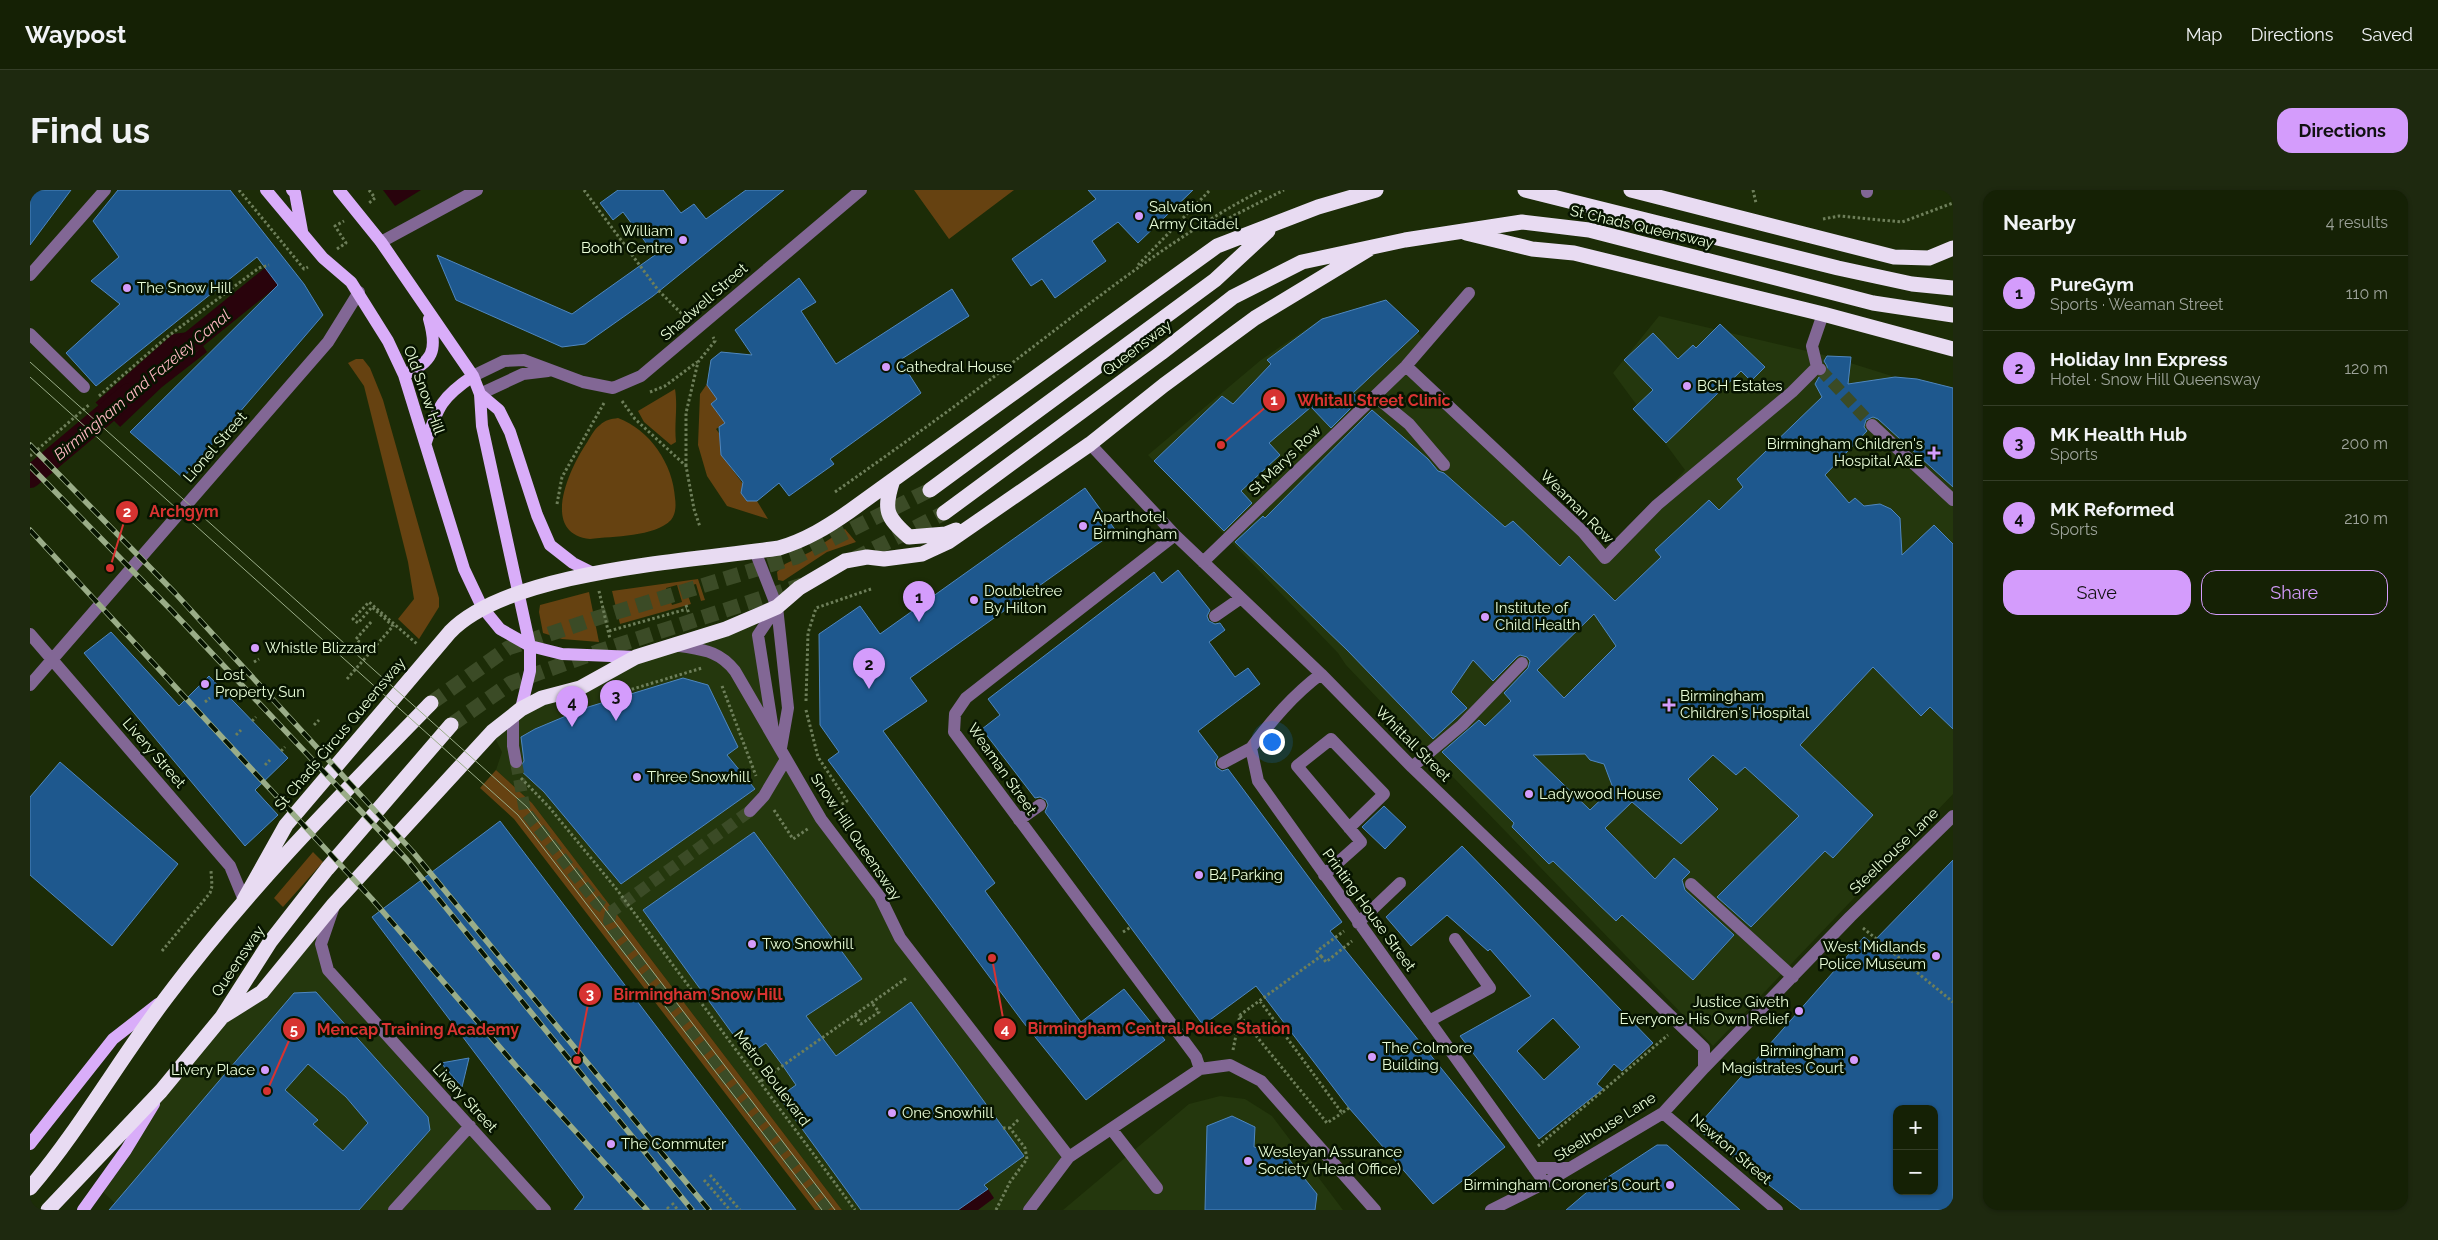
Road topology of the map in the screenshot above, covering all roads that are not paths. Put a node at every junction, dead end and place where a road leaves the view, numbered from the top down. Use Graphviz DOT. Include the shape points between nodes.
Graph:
graph roads {
  1 [pos="105,190"];
  2 [pos="266,190"];
  3 [pos="292,190"];
  4 [pos="339,190"];
  5 [pos="476,190"];
  6 [pos="861,190"];
  7 [pos="1376,190"];
  8 [pos="1525,190"];
  9 [pos="1631,190"];
  10 [pos="1274,225"];
  11 [pos="302,231"];
  12 [pos="1456,231"];
  13 [pos="381,242"];
  14 [pos="1953,248"];
  15 [pos="1369,249"];
  16 [pos="30,275"];
  17 [pos="1953,288"];
  18 [pos="359,292"];
  19 [pos="1468,293"];
  20 [pos="426,309"];
  21 [pos="1823,314"];
  22 [pos="1953,315"];
  23 [pos="30,334"];
  24 [pos="1953,349"];
  25 [pos="1406,366"];
  26 [pos="551,371"];
  27 [pos="404,375"];
  28 [pos="473,376"];
  29 [pos="84,387"];
  30 [pos="480,394"];
  31 [pos="1375,396"];
  32 [pos="1872,425"];
  33 [pos="426,442"];
  34 [pos="1090,444"];
  35 [pos="1444,465"];
  36 [pos="893,480"];
  37 [pos="930,490"];
  38 [pos="1953,500"];
  39 [pos="944,513"];
  40 [pos="978,521"];
  41 [pos="1175,535"];
  42 [pos="755,552"];
  43 [pos="1203,562"];
  44 [pos="595,574"];
  45 [pos="518,593"];
  46 [pos="1241,598"];
  47 [pos="482,607"];
  48 [pos="777,607"];
  49 [pos="1215,616"];
  50 [pos="30,634"];
  51 [pos="674,645"];
  52 [pos="530,646"];
  53 [pos="636,657"];
  54 [pos="52,659"];
  55 [pos="1522,662"];
  56 [pos="1321,674"];
  57 [pos="30,685"];
  58 [pos="431,703"];
  59 [pos="517,712"];
  60 [pos="451,725"];
  61 [pos="1252,748"];
  62 [pos="780,749"];
  63 [pos="516,762"];
  64 [pos="1223,763"];
  65 [pos="1412,767"];
  66 [pos="1040,805"];
  67 [pos="750,811"];
  68 [pos="1953,816"];
  69 [pos="1018,820"];
  70 [pos="1349,828"];
  71 [pos="1324,875"];
  72 [pos="1400,883"];
  73 [pos="1691,884"];
  74 [pos="244,900"];
  75 [pos="334,904"];
  76 [pos="1358,923"];
  77 [pos="1455,939"];
  78 [pos="1793,977"];
  79 [pos="166,998"];
  80 [pos="222,1017"];
  81 [pos="1429,1021"];
  82 [pos="1200,1068"];
  83 [pos="1704,1068"];
  84 [pos="161,1091"];
  85 [pos="1664,1114"];
  86 [pos="470,1126"];
  87 [pos="1112,1130"];
  88 [pos="30,1144"];
  89 [pos="1069,1157"];
  90 [pos="1534,1168"];
  91 [pos="1572,1168"];
  92 [pos="1545,1183"];
  93 [pos="30,1188"];
  94 [pos="1157,1188"];
  95 [pos="48,1210"];
  96 [pos="83,1210"];
  97 [pos="394,1210"];
  98 [pos="545,1210"];
  99 [pos="1028,1210"];
  100 [pos="1375,1210"];
  101 [pos="1491,1210"];
  102 [pos="1777,1210"];
  1 -- 16 [label="street"];
  2 -- 11 [label="main road, Old Snow Hill"];
  3 -- 11 [label="main road"];
  4 -- 13 [label="main road"];
  5 -- 13 [label="street"];
  6 -- 26 [label="street, Shadwell Street" via="641,376 613,388"];
  7 -- 10 [label="highway" via="1318,207"];
  8 -- 17 [label="highway, St Chads Queensway" via="1912,284"];
  9 -- 14 [label="highway" via="1894,257 1929,258"];
  10 -- 36 [label="highway, St Chads Circus Queensway" via="1217,246"];
  10 -- 37 [label="highway, Queensway" via="1215,280"];
  11 -- 18 [label="main road, Old Snow Hill" via="323,258"];
  12 -- 15 [label="highway, St Chads Queensway"];
  12 -- 21 [label="highway" via="1532,248 1574,253"];
  12 -- 22 [label="highway, St Chads Queensway" via="1522,222 1589,230 1872,303"];
  13 -- 20 [label="main road"];
  15 -- 34 [label="highway" via="1255,318"];
  15 -- 39 [label="highway, Queensway" via="1302,262 1233,297"];
  18 -- 27 [label="main road, Old Snow Hill"];
  18 -- 54 [label="street, Lionel Street" via="328,342"];
  19 -- 25 [label="street, St Marys Row"];
  20 -- 27 [label="main road" via="433,333 432,350 425,364"];
  20 -- 28 [label="main road"];
  21 -- 24 [label="highway"];
  21 -- 25 [label="street, Weaman Row" via="1812,346 1819,368 1657,505 1606,558 1583,532"];
  23 -- 29 [label="street"];
  25 -- 31 [label="street, St Marys Row"];
  26 -- 28 [label="street" via="524,360 508,360"];
  26 -- 30 [label="street" via="523,374"];
  27 -- 33 [label="main road, Old Snow Hill"];
  28 -- 30 [label="main road"];
  28 -- 33 [label="main road" via="452,390 440,404"];
  30 -- 44 [label="main road" via="499,410 510,432 550,545 573,563"];
  30 -- 45 [label="main road" via="482,426"];
  31 -- 35 [label="street" via="1409,424"];
  31 -- 43 [label="street, St Marys Row"];
  32 -- 38 [label="street"];
  33 -- 47 [label="main road, Old Snow Hill" via="464,569"];
  34 -- 40 [label="highway"];
  34 -- 41 [label="street, Whittall Street"];
  36 -- 40 [label="highway" via="887,506 891,522 909,537 946,534"];
  36 -- 42 [label="highway, St Chads Circus Queensway" via="822,531 778,548"];
  40 -- 48 [label="highway" via="948,542 922,554 845,561 800,588"];
  41 -- 43 [label="street, Whittall Street"];
  41 -- 69 [label="street, Weaman Street" via="966,698 955,714 954,732"];
  42 -- 44 [label="highway, St Chads Circus Queensway"];
  42 -- 48 [label="street"];
  43 -- 46 [label="street, Whittall Street"];
  44 -- 45 [label="highway, St Chads Circus Queensway"];
  45 -- 47 [label="highway, St Chads Circus Queensway"];
  45 -- 52 [label="main road"];
  46 -- 49 [label="street"];
  46 -- 56 [label="street, Whittall Street"];
  47 -- 52 [label="main road" via="500,629"];
  47 -- 74 [label="highway, St Chads Circus Queensway" via="450,632 286,825"];
  48 -- 51 [label="highway" via="726,629"];
  48 -- 62 [label="street" via="788,708"];
  48 -- 62 [label="street, Snow Hill Queensway" via="758,635"];
  50 -- 54 [label="street, Livery Street"];
  51 -- 53 [label="highway"];
  51 -- 62 [label="street, Snow Hill Queensway" via="713,652 729,663"];
  52 -- 53 [label="main road" via="562,654"];
  52 -- 59 [label="main road" via="530,671"];
  53 -- 59 [label="highway" via="580,688 542,698"];
  54 -- 57 [label="street, Lionel Street"];
  54 -- 74 [label="street, Livery Street" via="230,866"];
  55 -- 65 [label="street" via="1462,725"];
  56 -- 61 [label="street" via="1276,716"];
  56 -- 65 [label="street, Whittall Street"];
  58 -- 74 [label="highway" via="299,838"];
  59 -- 63 [label="street" via="513,746"];
  59 -- 75 [label="highway" via="492,732"];
  60 -- 80 [label="highway, Queensway" via="327,869 282,928"];
  61 -- 64 [label="street"];
  61 -- 71 [label="street, Printing House Street" via="1258,781"];
  62 -- 67 [label="street" via="764,796"];
  62 -- 89 [label="street, Snow Hill Queensway" via="821,819 880,897 900,938"];
  65 -- 83 [label="street, Whittall Street" via="1704,1048"];
  66 -- 69 [label="street"];
  68 -- 78 [label="street, Steelhouse Lane" via="1850,916"];
  69 -- 82 [label="street, Weaman Street" via="1196,1057"];
  70 -- 70 [label="street" via="1297,766 1331,739 1384,794"];
  70 -- 71 [label="street" via="1361,842"];
  71 -- 76 [label="street, Printing House Street"];
  72 -- 76 [label="street"];
  73 -- 78 [label="street"];
  74 -- 79 [label="highway"];
  75 -- 80 [label="highway" via="262,992"];
  75 -- 86 [label="street, Livery Street" via="321,944 328,970"];
  76 -- 81 [label="street, Printing House Street"];
  77 -- 81 [label="street" via="1490,988"];
  78 -- 83 [label="street, Steelhouse Lane"];
  79 -- 88 [label="main road" via="113,1039"];
  79 -- 93 [label="highway"];
  80 -- 84 [label="highway, Queensway"];
  81 -- 90 [label="street, Printing House Street"];
  82 -- 87 [label="street"];
  82 -- 100 [label="street" via="1230,1065 1261,1081"];
  83 -- 85 [label="street, Steelhouse Lane"];
  84 -- 95 [label="highway, Queensway"];
  84 -- 96 [label="main road" via="126,1150"];
  85 -- 91 [label="street, Steelhouse Lane"];
  85 -- 102 [label="street, Newton Street"];
  86 -- 97 [label="street"];
  86 -- 98 [label="street, Livery Street"];
  87 -- 89 [label="street"];
  87 -- 94 [label="street"];
  89 -- 99 [label="street"];
  90 -- 91 [label="street"];
  90 -- 92 [label="street, Printing House Street"];
  91 -- 92 [label="street, Steelhouse Lane"];
  92 -- 101 [label="street, Steelhouse Lane"];
}
